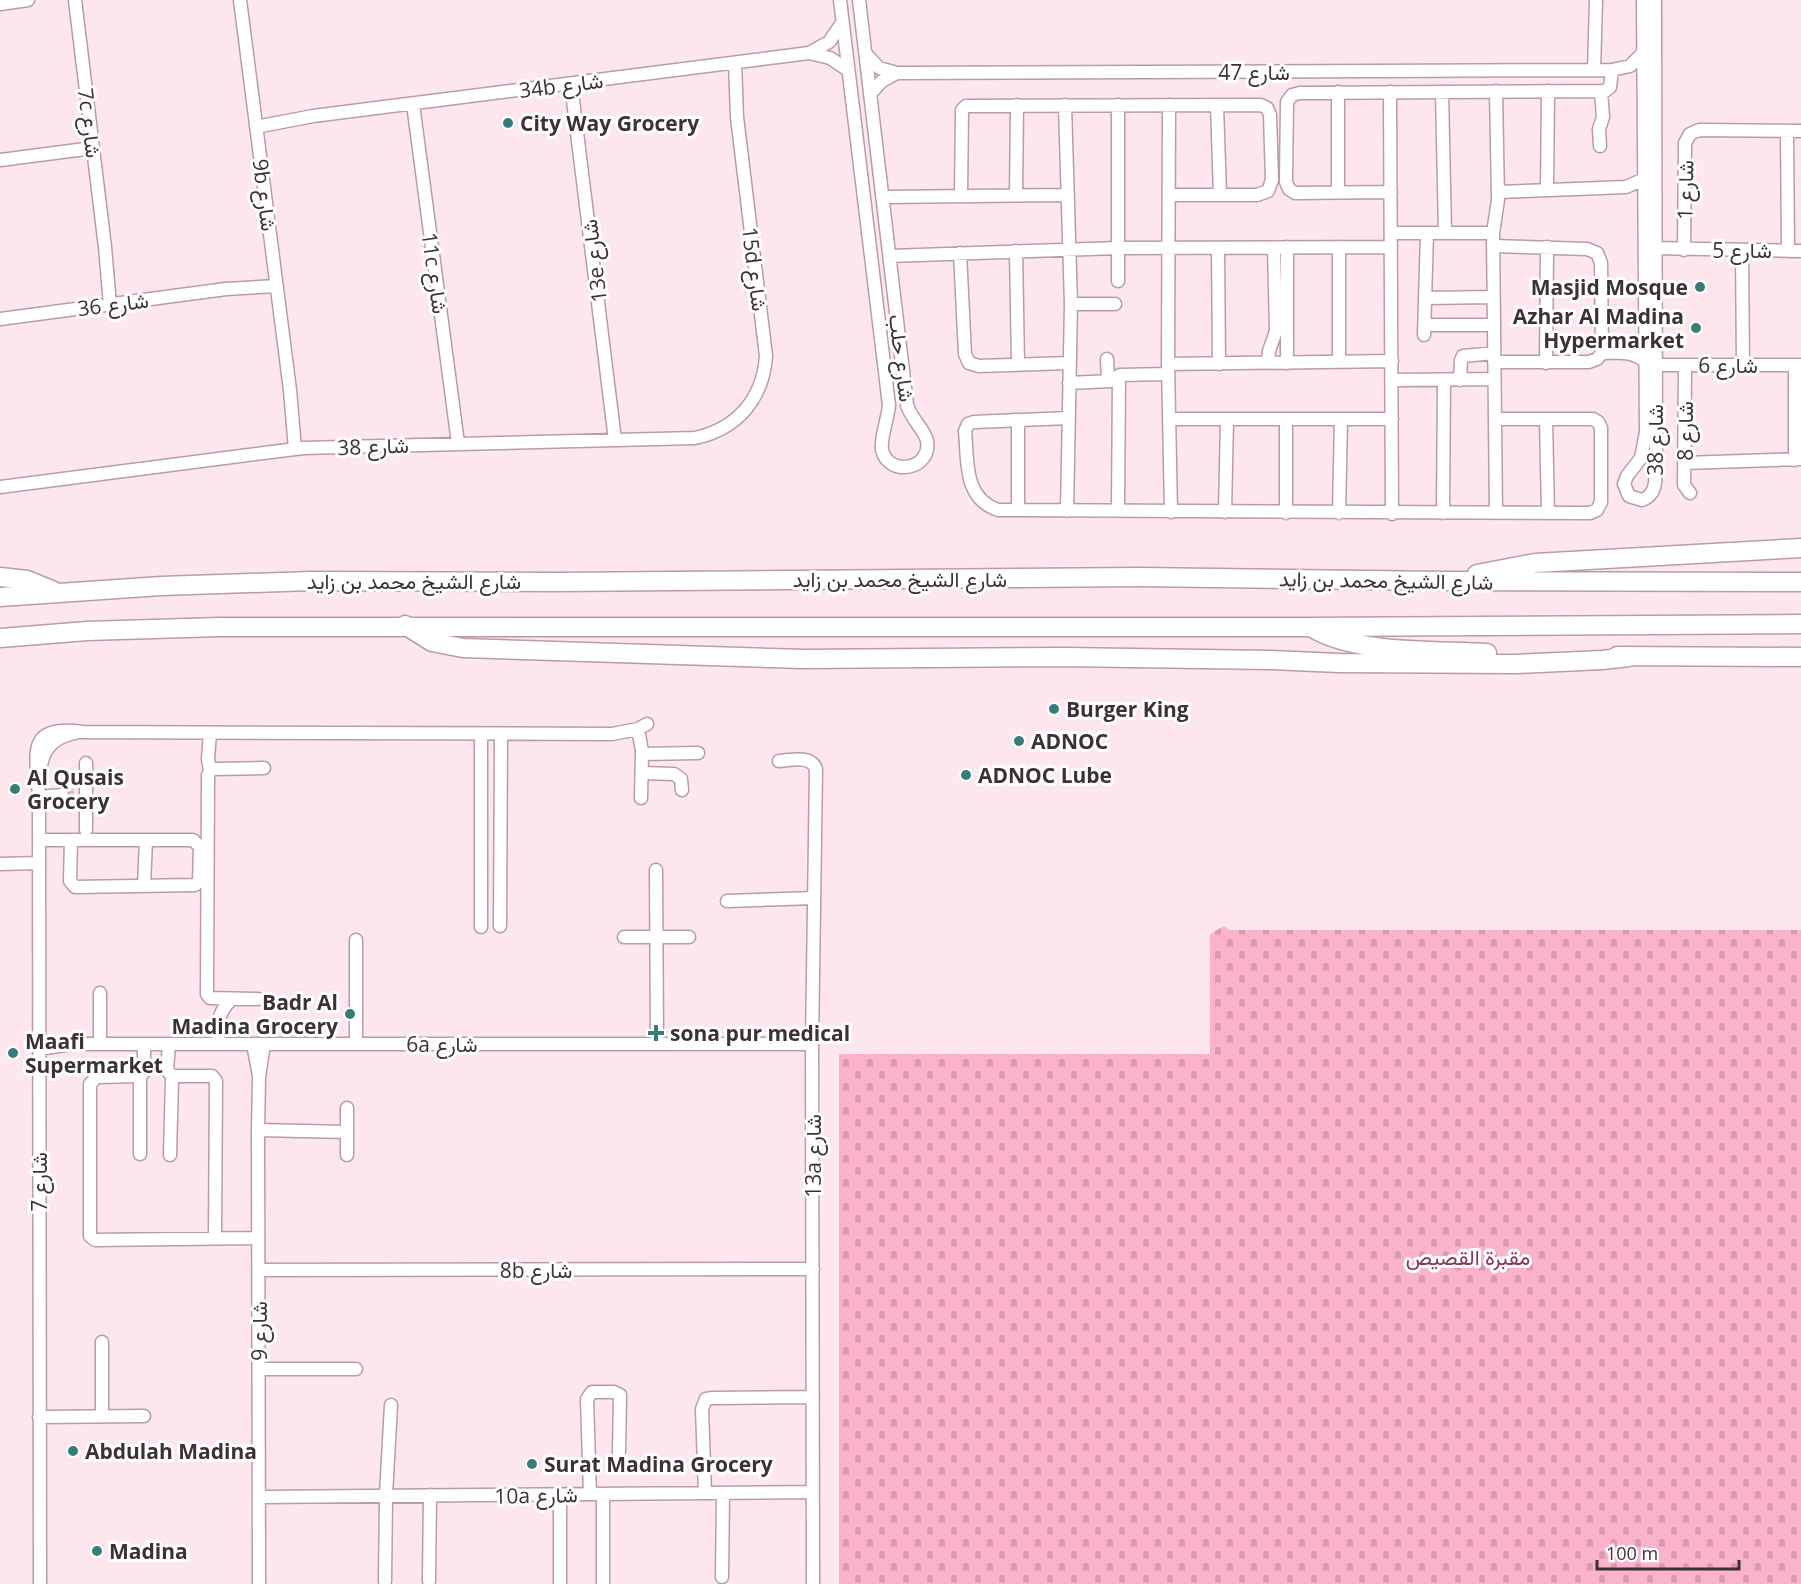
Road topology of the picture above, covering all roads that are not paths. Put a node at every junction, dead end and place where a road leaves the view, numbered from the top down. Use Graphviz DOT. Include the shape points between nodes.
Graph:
graph roads {
  1 [pos="28,0"];
  2 [pos="75,0"];
  3 [pos="240,0"];
  4 [pos="840,0"];
  5 [pos="859,0"];
  6 [pos="1596,0"];
  7 [pos="1643,0"];
  8 [pos="1655,0"];
  9 [pos="0,4"];
  10 [pos="842,23"];
  11 [pos="809,53"];
  12 [pos="1643,53"];
  13 [pos="867,54"];
  14 [pos="731,63"];
  15 [pos="848,70"];
  16 [pos="1594,70"];
  17 [pos="1612,70"];
  18 [pos="897,73"];
  19 [pos="571,84"];
  20 [pos="1643,87"];
  21 [pos="1548,91"];
  22 [pos="1602,91"];
  23 [pos="1338,92"];
  24 [pos="1390,92"];
  25 [pos="1442,92"];
  26 [pos="1496,92"];
  27 [pos="870,94"];
  28 [pos="413,104"];
  29 [pos="1017,105"];
  30 [pos="1065,105"];
  31 [pos="1118,105"];
  32 [pos="1169,105"];
  33 [pos="1217,105"];
  34 [pos="256,123"];
  35 [pos="1787,131"];
  36 [pos="1801,131"];
  37 [pos="1600,146"];
  38 [pos="93,148"];
  39 [pos="0,160"];
  40 [pos="1644,179"];
  41 [pos="1626,187"];
  42 [pos="1547,190"];
  43 [pos="1338,192"];
  44 [pos="1391,192"];
  45 [pos="1498,192"];
  46 [pos="1016,195"];
  47 [pos="1068,195"];
  48 [pos="1170,195"];
  49 [pos="1220,195"];
  50 [pos="961,196"];
  51 [pos="883,197"];
  52 [pos="1644,197"];
  53 [pos="1391,233"];
  54 [pos="1427,233"];
  55 [pos="1445,233"];
  56 [pos="1492,233"];
  57 [pos="1493,246"];
  58 [pos="1340,247"];
  59 [pos="1391,247"];
  60 [pos="1118,248"];
  61 [pos="1169,248"];
  62 [pos="1218,248"];
  63 [pos="1280,248"];
  64 [pos="1547,248"];
  65 [pos="1070,249"];
  66 [pos="1684,250"];
  67 [pos="1742,250"];
  68 [pos="1016,251"];
  69 [pos="1655,251"];
  70 [pos="1788,251"];
  71 [pos="1801,251"];
  72 [pos="960,253"];
  73 [pos="890,255"];
  74 [pos="1118,281"];
  75 [pos="276,282"];
  76 [pos="1493,297"];
  77 [pos="1425,298"];
  78 [pos="114,304"];
  79 [pos="1071,304"];
  80 [pos="1114,304"];
  81 [pos="0,319"];
  82 [pos="1493,325"];
  83 [pos="1645,344"];
  84 [pos="1602,353"];
  85 [pos="1630,353"];
  86 [pos="1494,358"];
  87 [pos="1107,360"];
  88 [pos="1392,361"];
  89 [pos="1340,362"];
  90 [pos="1069,363"];
  91 [pos="1268,363"];
  92 [pos="1287,363"];
  93 [pos="1546,363"];
  94 [pos="1018,364"];
  95 [pos="1219,364"];
  96 [pos="1650,364"];
  97 [pos="1743,365"];
  98 [pos="1798,365"];
  99 [pos="1685,366"];
  100 [pos="1168,369"];
  101 [pos="1113,378"];
  102 [pos="1494,379"];
  103 [pos="1392,380"];
  104 [pos="1444,380"];
  105 [pos="1460,380"];
  106 [pos="1069,383"];
  107 [pos="741,415"];
  108 [pos="1068,418"];
  109 [pos="1169,419"];
  110 [pos="1227,419"];
  111 [pos="1286,419"];
  112 [pos="1341,419"];
  113 [pos="1392,419"];
  114 [pos="1018,420"];
  115 [pos="1495,420"];
  116 [pos="1546,420"];
  117 [pos="615,440"];
  118 [pos="458,443"];
  119 [pos="299,448"];
  120 [pos="1798,459"];
  121 [pos="1684,463"];
  122 [pos="1630,473"];
  123 [pos="1655,481"];
  124 [pos="0,488"];
  125 [pos="1690,493"];
  126 [pos="1018,510"];
  127 [pos="1067,511"];
  128 [pos="1118,511"];
  129 [pos="1171,512"];
  130 [pos="1225,512"];
  131 [pos="1286,513"];
  132 [pos="1340,513"];
  133 [pos="1443,513"];
  134 [pos="1496,513"];
  135 [pos="1548,513"];
  136 [pos="1392,514"];
  137 [pos="1801,548"];
  138 [pos="0,577"];
  139 [pos="1444,581"];
  140 [pos="1801,582"];
  141 [pos="56,592"];
  142 [pos="0,597"];
  143 [pos="1801,624"];
  144 [pos="405,625"];
  145 [pos="1310,627"];
  146 [pos="0,638"];
  147 [pos="1629,657"];
  148 [pos="1801,657"];
  149 [pos="210,733"];
  150 [pos="481,734"];
  151 [pos="501,734"];
  152 [pos="671,753"];
  153 [pos="698,753"];
  154 [pos="642,754"];
  155 [pos="779,761"];
  156 [pos="86,763"];
  157 [pos="264,768"];
  158 [pos="210,771"];
  159 [pos="642,773"];
  160 [pos="671,773"];
  161 [pos="682,790"];
  162 [pos="62,795"];
  163 [pos="39,796"];
  164 [pos="641,798"];
  165 [pos="86,830"];
  166 [pos="39,840"];
  167 [pos="71,840"];
  168 [pos="146,840"];
  169 [pos="39,863"];
  170 [pos="0,864"];
  171 [pos="656,870"];
  172 [pos="144,886"];
  173 [pos="814,898"];
  174 [pos="727,901"];
  175 [pos="500,926"];
  176 [pos="481,927"];
  177 [pos="624,937"];
  178 [pos="657,937"];
  179 [pos="689,937"];
  180 [pos="356,940"];
  181 [pos="100,993"];
  182 [pos="231,999"];
  183 [pos="258,999"];
  184 [pos="657,1043"];
  185 [pos="39,1044"];
  186 [pos="100,1044"];
  187 [pos="144,1044"];
  188 [pos="169,1044"];
  189 [pos="218,1044"];
  190 [pos="259,1044"];
  191 [pos="356,1044"];
  192 [pos="812,1044"];
  193 [pos="140,1076"];
  194 [pos="173,1077"];
  195 [pos="347,1108"];
  196 [pos="258,1130"];
  197 [pos="347,1132"];
  198 [pos="140,1154"];
  199 [pos="170,1155"];
  200 [pos="347,1155"];
  201 [pos="215,1238"];
  202 [pos="258,1238"];
  203 [pos="813,1269"];
  204 [pos="259,1270"];
  205 [pos="102,1342"];
  206 [pos="259,1369"];
  207 [pos="356,1369"];
  208 [pos="813,1398"];
  209 [pos="391,1406"];
  210 [pos="102,1416"];
  211 [pos="144,1416"];
  212 [pos="39,1417"];
  213 [pos="619,1452"];
  214 [pos="813,1492"];
  215 [pos="705,1493"];
  216 [pos="723,1493"];
  217 [pos="590,1494"];
  218 [pos="603,1494"];
  219 [pos="386,1495"];
  220 [pos="560,1495"];
  221 [pos="430,1496"];
  222 [pos="259,1497"];
  223 [pos="722,1577"];
  224 [pos="385,1581"];
  225 [pos="429,1581"];
  226 [pos="40,1584"];
  227 [pos="259,1584"];
  228 [pos="560,1584"];
  229 [pos="603,1584"];
  230 [pos="813,1584"];
  1 -- 9 [label="street"];
  2 -- 38 [label="street, 7c شارع"];
  3 -- 34 [label="street, 9b شارع"];
  4 -- 10 [label="street, شارع حلب"];
  5 -- 13 [label="street, شارع حلب"];
  6 -- 16 [label="street"];
  7 -- 12 [label="street, شارع 38"];
  8 -- 69 [label="street, شارع 38"];
  10 -- 11 [label="street, 34b شارع" via="829,42"];
  10 -- 15 [label="street, شارع حلب"];
  11 -- 14 [label="street, 34b شارع"];
  11 -- 15 [label="street, 34b شارع" via="830,58"];
  12 -- 17 [label="street, شارع 47" via="1630,66"];
  12 -- 20 [label="street, شارع 38"];
  13 -- 18 [label="street, شارع 47" via="879,68"];
  13 -- 27 [label="street, شارع حلب"];
  14 -- 19 [label="street, 34b شارع"];
  14 -- 107 [label="street, 15d شارع" via="766,356 755,398"];
  15 -- 73 [label="street, شارع حلب" via="889,405 882,448 888,461 908,467 925,454 927,440 907,405"];
  16 -- 17 [label="street, شارع 47"];
  16 -- 18 [label="street, شارع 47"];
  17 -- 20 [label="street, شارع 47" via="1630,75"];
  17 -- 22 [label="street" via="1610,87"];
  18 -- 27 [label="street"];
  19 -- 28 [label="street, 34b شارع"];
  19 -- 117 [label="street, 13e شارع"];
  20 -- 40 [label="street, شارع 38"];
  21 -- 22 [label="street"];
  21 -- 26 [label="street"];
  21 -- 42 [label="street"];
  22 -- 37 [label="street"];
  23 -- 24 [label="street"];
  23 -- 43 [label="street"];
  23 -- 43 [label="street" via="1296,93 1289,98 1286,182 1295,193"];
  24 -- 25 [label="street"];
  24 -- 44 [label="street"];
  25 -- 26 [label="street"];
  25 -- 55 [label="street"];
  26 -- 45 [label="street"];
  27 -- 51 [label="street, شارع حلب"];
  28 -- 34 [label="street, 34b شارع"];
  28 -- 118 [label="street, 11c شارع"];
  29 -- 30 [label="street"];
  29 -- 46 [label="street"];
  29 -- 50 [label="street" via="963,107"];
  30 -- 31 [label="street"];
  30 -- 47 [label="street"];
  31 -- 32 [label="street"];
  31 -- 60 [label="street"];
  32 -- 33 [label="street"];
  32 -- 48 [label="street"];
  33 -- 49 [label="street"];
  33 -- 49 [label="street" via="1261,105 1270,115 1271,186 1263,194"];
  34 -- 75 [label="street, 9b شارع"];
  35 -- 36 [label="street, شارع 1"];
  35 -- 66 [label="street, شارع 1" via="1699,130 1690,134 1685,142"];
  35 -- 70 [label="street"];
  38 -- 39 [label="street"];
  38 -- 78 [label="street, 7c شارع"];
  40 -- 41 [label="street"];
  40 -- 52 [label="street, شارع 38"];
  41 -- 42 [label="street"];
  41 -- 52 [label="street"];
  42 -- 45 [label="street"];
  43 -- 44 [label="street"];
  44 -- 53 [label="street"];
  45 -- 56 [label="street"];
  46 -- 47 [label="street"];
  46 -- 50 [label="street"];
  47 -- 65 [label="street"];
  48 -- 49 [label="street"];
  48 -- 61 [label="street"];
  50 -- 51 [label="street"];
  51 -- 73 [label="street, شارع حلب"];
  52 -- 83 [label="street, شارع 38"];
  53 -- 54 [label="street"];
  53 -- 59 [label="street"];
  54 -- 55 [label="street"];
  54 -- 77 [label="street"];
  55 -- 56 [label="street"];
  56 -- 57 [label="street"];
  57 -- 64 [label="street"];
  57 -- 76 [label="street"];
  58 -- 59 [label="street"];
  58 -- 63 [label="street"];
  58 -- 89 [label="street"];
  59 -- 88 [label="street"];
  60 -- 61 [label="street"];
  60 -- 65 [label="street"];
  60 -- 74 [label="street"];
  61 -- 62 [label="street"];
  61 -- 100 [label="street"];
  62 -- 63 [label="street"];
  62 -- 95 [label="street"];
  63 -- 91 [label="street" via="1276,331"];
  63 -- 92 [label="street"];
  64 -- 84 [label="street" via="1592,250 1600,258"];
  64 -- 93 [label="street"];
  65 -- 68 [label="street"];
  65 -- 79 [label="street"];
  66 -- 67 [label="street, شارع 5"];
  66 -- 69 [label="street, شارع 5"];
  67 -- 70 [label="street, شارع 5"];
  67 -- 97 [label="street"];
  68 -- 72 [label="street"];
  68 -- 94 [label="street"];
  69 -- 96 [label="street, شارع 38"];
  70 -- 71 [label="street, شارع 5"];
  72 -- 73 [label="street"];
  72 -- 94 [label="street" via="966,359 974,366"];
  75 -- 78 [label="street, شارع 36"];
  75 -- 119 [label="street, 9b شارع"];
  76 -- 77 [label="street"];
  76 -- 82 [label="street"];
  77 -- 82 [label="street" via="1425,330"];
  78 -- 81 [label="street, شارع 36"];
  79 -- 80 [label="street"];
  79 -- 90 [label="street"];
  82 -- 86 [label="street"];
  83 -- 85 [label="street"];
  83 -- 96 [label="street, شارع 38"];
  84 -- 85 [label="street"];
  84 -- 93 [label="street" via="1589,362"];
  85 -- 96 [label="street"];
  86 -- 93 [label="street"];
  86 -- 102 [label="street"];
  86 -- 105 [label="street" via="1464,356"];
  87 -- 101 [label="street"];
  88 -- 89 [label="street"];
  88 -- 103 [label="street"];
  89 -- 92 [label="street"];
  90 -- 94 [label="street"];
  90 -- 106 [label="street"];
  91 -- 92 [label="street"];
  91 -- 95 [label="street"];
  95 -- 100 [label="street"];
  96 -- 99 [label="street, شارع 6"];
  96 -- 122 [label="street, شارع 38" via="1646,441 1641,458"];
  96 -- 123 [label="street, شارع 38"];
  97 -- 98 [label="street, شارع 6"];
  97 -- 99 [label="street, شارع 6"];
  98 -- 120 [label="street"];
  99 -- 121 [label="street, شارع 8"];
  100 -- 101 [label="street"];
  100 -- 109 [label="street"];
  101 -- 106 [label="street"];
  101 -- 128 [label="street"];
  102 -- 105 [label="street"];
  102 -- 115 [label="street"];
  103 -- 104 [label="street"];
  103 -- 113 [label="street"];
  104 -- 105 [label="street"];
  104 -- 133 [label="street"];
  106 -- 108 [label="street"];
  107 -- 117 [label="street, شارع 38" via="715,432 695,438"];
  108 -- 114 [label="street"];
  108 -- 127 [label="street"];
  109 -- 110 [label="street"];
  109 -- 129 [label="street"];
  110 -- 111 [label="street"];
  110 -- 130 [label="street"];
  111 -- 112 [label="street"];
  111 -- 131 [label="street"];
  112 -- 113 [label="street"];
  112 -- 132 [label="street"];
  113 -- 136 [label="street"];
  114 -- 126 [label="street"];
  114 -- 126 [label="street" via="970,422 966,431 972,490 995,510"];
  115 -- 116 [label="street"];
  115 -- 134 [label="street"];
  116 -- 135 [label="street"];
  116 -- 135 [label="street" via="1593,419 1600,428 1600,506 1590,513"];
  117 -- 118 [label="street, شارع 38"];
  118 -- 119 [label="street, شارع 38"];
  119 -- 124 [label="street, شارع 38"];
  120 -- 121 [label="street"];
  121 -- 125 [label="street, شارع 8" via="1684,485"];
  122 -- 123 [label="street" via="1642,470"];
  122 -- 123 [label="street, شارع 38" via="1625,489 1633,499 1650,497"];
  126 -- 127 [label="street"];
  127 -- 128 [label="street"];
  128 -- 129 [label="street"];
  129 -- 130 [label="street"];
  130 -- 131 [label="street"];
  131 -- 132 [label="street"];
  132 -- 136 [label="street"];
  133 -- 134 [label="street"];
  133 -- 136 [label="street"];
  134 -- 135 [label="street"];
  137 -- 139 [label="highway" via="1535,563"];
  138 -- 141 [label="highway" via="27,580"];
  139 -- 140 [label="highway, شارع الشيخ محمد بن زايد"];
  139 -- 141 [label="highway, شارع الشيخ محمد بن زايد" via="1140,577 311,581"];
  141 -- 142 [label="highway, شارع الشيخ محمد بن زايد"];
  143 -- 145 [label="highway, شارع الشيخ محمد بن زايد"];
  144 -- 145 [label="highway, شارع الشيخ محمد بن زايد"];
  144 -- 146 [label="highway, شارع الشيخ محمد بن زايد" via="153,628"];
  144 -- 147 [label="highway" via="432,642 463,648 780,659 1064,657 1486,664"];
  145 -- 147 [label="highway" via="1361,646"];
  147 -- 148 [label="highway"];
  149 -- 150 [label="street"];
  149 -- 158 [label="street"];
  149 -- 163 [label="street, شارع 7" via="82,732 61,738 49,745 42,758"];
  150 -- 151 [label="street"];
  150 -- 176 [label="street"];
  151 -- 154 [label="street" via="612,734 642,727"];
  151 -- 175 [label="street"];
  152 -- 153 [label="street"];
  152 -- 154 [label="street"];
  152 -- 160 [label="street"];
  154 -- 159 [label="street"];
  155 -- 173 [label="street, 13a شارع" via="807,760 815,766"];
  156 -- 165 [label="street"];
  157 -- 158 [label="street"];
  158 -- 182 [label="street" via="207,994 210,998"];
  159 -- 160 [label="street"];
  159 -- 164 [label="street"];
  160 -- 161 [label="street" via="681,779"];
  162 -- 163 [label="street"];
  163 -- 166 [label="street, شارع 7"];
  166 -- 167 [label="street"];
  166 -- 169 [label="street, شارع 7"];
  167 -- 168 [label="street"];
  167 -- 172 [label="street" via="73,887"];
  168 -- 172 [label="street"];
  168 -- 172 [label="street" via="197,842 199,882"];
  169 -- 170 [label="street"];
  169 -- 185 [label="street, شارع 7"];
  171 -- 178 [label="street"];
  173 -- 174 [label="street"];
  173 -- 192 [label="street, 13a شارع"];
  177 -- 178 [label="street"];
  178 -- 179 [label="street"];
  178 -- 184 [label="street"];
  180 -- 191 [label="street"];
  181 -- 186 [label="street"];
  182 -- 183 [label="street"];
  182 -- 189 [label="street" via="220,1014"];
  184 -- 191 [label="street, 6a شارع"];
  184 -- 192 [label="street, 6a شارع"];
  185 -- 186 [label="street, 6a شارع" via="58,1040"];
  185 -- 212 [label="street, شارع 7"];
  186 -- 187 [label="street, 6a شارع"];
  187 -- 188 [label="street, 6a شارع"];
  187 -- 193 [label="street" via="144,1072"];
  188 -- 189 [label="street, 6a شارع"];
  188 -- 194 [label="street" via="166,1070"];
  189 -- 190 [label="street, 6a شارع"];
  190 -- 191 [label="street, 6a شارع"];
  190 -- 196 [label="street, شارع 9"];
  192 -- 203 [label="street, 13a شارع"];
  193 -- 198 [label="street"];
  193 -- 201 [label="street" via="97,1077 90,1084 89,1234 96,1240"];
  194 -- 199 [label="street"];
  194 -- 201 [label="street" via="210,1076 216,1081"];
  195 -- 197 [label="street"];
  196 -- 197 [label="street"];
  196 -- 202 [label="street, شارع 9"];
  197 -- 200 [label="street"];
  201 -- 202 [label="street"];
  202 -- 204 [label="street, شارع 9"];
  203 -- 204 [label="street, 8b شارع"];
  203 -- 208 [label="street, 13a شارع"];
  204 -- 206 [label="street, شارع 9"];
  205 -- 210 [label="street"];
  206 -- 207 [label="street"];
  206 -- 222 [label="street, شارع 9"];
  208 -- 214 [label="street, 13a شارع"];
  208 -- 215 [label="street" via="706,1399 702,1409"];
  209 -- 219 [label="street"];
  210 -- 211 [label="street"];
  210 -- 212 [label="street"];
  212 -- 226 [label="street, شارع 7"];
  213 -- 217 [label="street" via="620,1395 592,1392 587,1399"];
  214 -- 216 [label="street, 10a شارع"];
  214 -- 230 [label="street, 13a شارع"];
  215 -- 216 [label="street, 10a شارع"];
  215 -- 218 [label="street, 10a شارع"];
  216 -- 223 [label="street"];
  217 -- 218 [label="street, 10a شارع"];
  217 -- 220 [label="street, 10a شارع"];
  218 -- 229 [label="street"];
  219 -- 221 [label="street, 10a شارع"];
  219 -- 222 [label="street, 10a شارع"];
  219 -- 224 [label="street"];
  220 -- 221 [label="street, 10a شارع"];
  220 -- 228 [label="street"];
  221 -- 225 [label="street"];
  222 -- 227 [label="street, شارع 9"];
}
